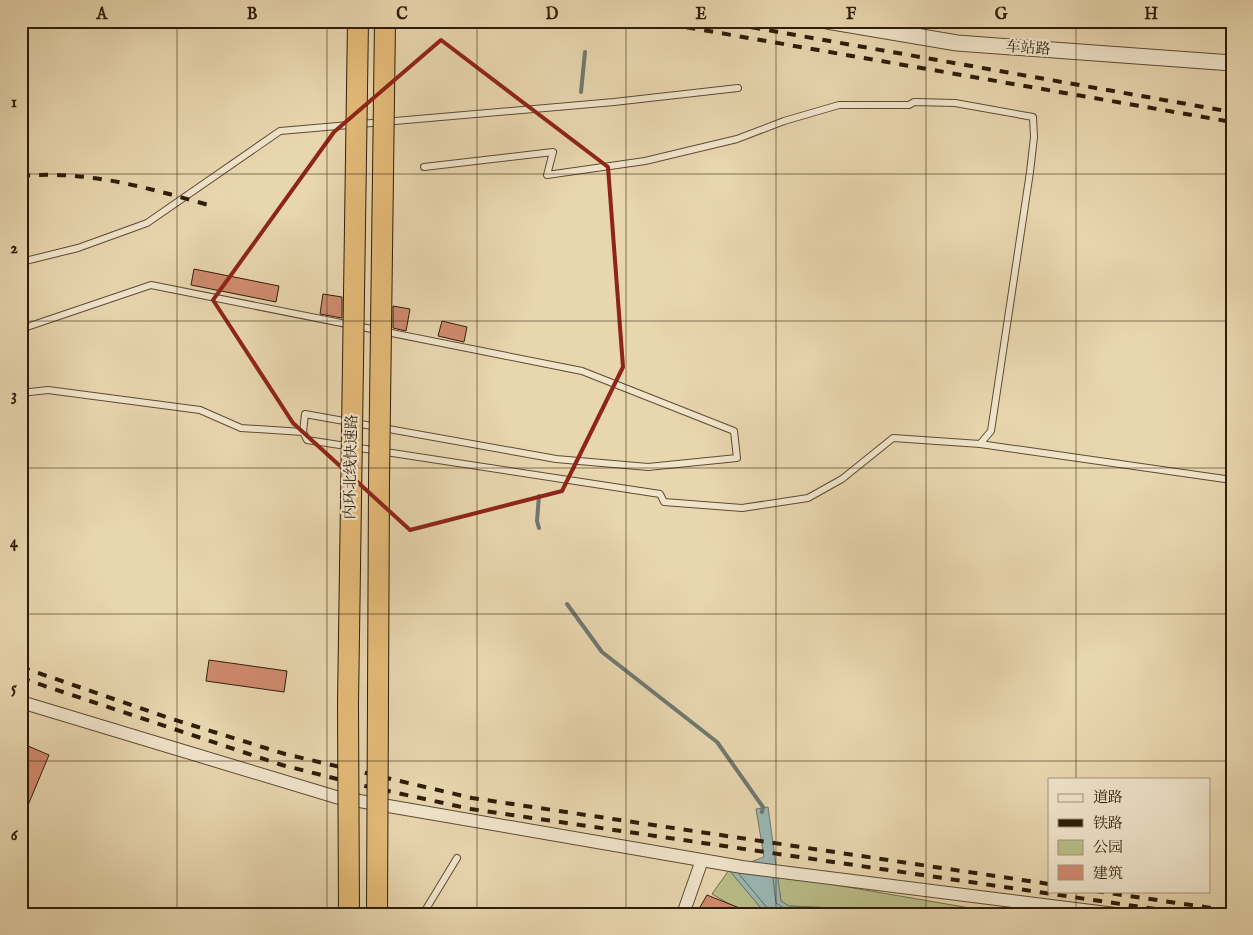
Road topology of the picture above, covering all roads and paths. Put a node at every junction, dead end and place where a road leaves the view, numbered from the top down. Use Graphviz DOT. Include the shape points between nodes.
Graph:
graph roads {
  1 [pos="358,21"];
  2 [pos="385,21"];
  3 [pos="826,21"];
  4 [pos="1232,63"];
  5 [pos="738,88"];
  6 [pos="424,167"];
  7 [pos="21,262"];
  8 [pos="21,329"];
  9 [pos="21,393"];
  10 [pos="303,432"];
  11 [pos="980,444"];
  12 [pos="1232,480"];
  13 [pos="21,702"];
  14 [pos="457,858"];
  15 [pos="702,860"];
  16 [pos="349,914"];
  17 [pos="376,914"];
  18 [pos="422,914"];
  19 [pos="683,914"];
  20 [pos="1114,914"];
  1 -- 16 [label="highway, 内环北线快速路, bridge" via="348,704"];
  2 -- 17 [label="highway, 内环北线快速路, bridge"];
  3 -- 4 [label="street, 车站路" via="957,43"];
  5 -- 7 [label="lane" via="280,131 147,223 78,248"];
  6 -- 11 [label="lane" via="553,152 547,175 645,161 738,140 784,121 839,105 955,103 1033,117 1030,172 991,431"];
  8 -- 10 [label="lane" via="151,285 582,371 734,431 737,458 648,467 556,459 305,414"];
  9 -- 10 [label="lane" via="48,390 200,410 241,428"];
  10 -- 11 [label="lane" via="307,440 660,494 664,502 742,508 808,498 842,479 893,438"];
  11 -- 12 [label="lane"];
  13 -- 15 [label="street" via="336,797"];
  14 -- 18 [label="lane"];
  15 -- 19 [label="street"];
  15 -- 20 [label="street"];
}
